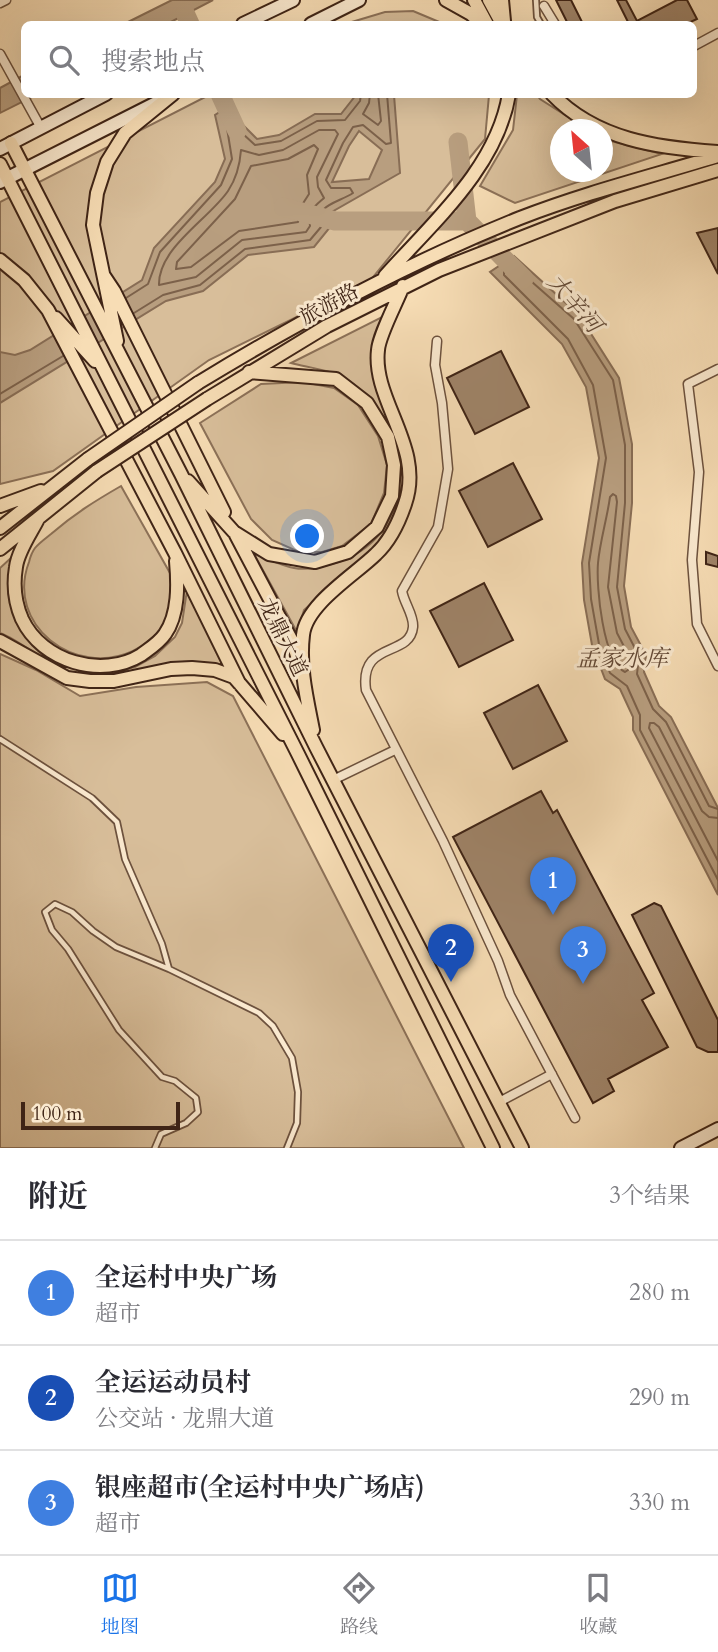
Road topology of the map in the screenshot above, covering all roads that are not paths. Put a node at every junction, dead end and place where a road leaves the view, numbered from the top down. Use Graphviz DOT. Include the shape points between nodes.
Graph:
graph roads {
  1 [pos="6,0"];
  2 [pos="293,0"];
  3 [pos="359,0"];
  4 [pos="446,0"];
  5 [pos="474,0"];
  6 [pos="489,0"];
  7 [pos="502,0"];
  8 [pos="536,0"];
  9 [pos="0,3"];
  10 [pos="544,6"];
  11 [pos="249,21"];
  12 [pos="317,21"];
  13 [pos="480,21"];
  14 [pos="484,21"];
  15 [pos="502,21"];
  16 [pos="504,21"];
  17 [pos="539,21"];
  18 [pos="553,21"];
  19 [pos="718,33"];
  20 [pos="697,44"];
  21 [pos="0,54"];
  22 [pos="21,92"];
  23 [pos="24,98"];
  24 [pos="98,98"];
  25 [pos="165,98"];
  26 [pos="168,98"];
  27 [pos="508,98"];
  28 [pos="557,98"];
  29 [pos="41,128"];
  30 [pos="6,146"];
  31 [pos="718,154"];
  32 [pos="0,163"];
  33 [pos="23,169"];
  34 [pos="718,170"];
  35 [pos="4,180"];
  36 [pos="0,260"];
  37 [pos="380,283"];
  38 [pos="404,286"];
  39 [pos="111,294"];
  40 [pos="60,326"];
  41 [pos="114,340"];
  42 [pos="437,341"];
  43 [pos="97,361"];
  44 [pos="718,369"];
  45 [pos="248,372"];
  46 [pos="181,474"];
  47 [pos="160,480"];
  48 [pos="51,487"];
  49 [pos="0,506"];
  50 [pos="38,519"];
  51 [pos="0,527"];
  52 [pos="234,532"];
  53 [pos="0,549"];
  54 [pos="175,553"];
  55 [pos="0,641"];
  56 [pos="718,666"];
  57 [pos="302,669"];
  58 [pos="239,683"];
  59 [pos="0,739"];
  60 [pos="316,747"];
  61 [pos="395,750"];
  62 [pos="299,754"];
  63 [pos="333,780"];
  64 [pos="169,969"];
  65 [pos="552,1074"];
  66 [pos="499,1102"];
  67 [pos="575,1118"];
  68 [pos="718,1129"];
  69 [pos="155,1148"];
  70 [pos="287,1148"];
  71 [pos="493,1148"];
  72 [pos="522,1148"];
  73 [pos="681,1148"];
  1 -- 9 [label="street"];
  2 -- 11 [label="main road"];
  3 -- 12 [label="main road"];
  4 -- 13 [label="main road"];
  5 -- 14 [label="main road"];
  6 -- 15 [label="main road"];
  7 -- 16 [label="main road"];
  8 -- 17 [label="lane"];
  10 -- 18 [label="street"];
  19 -- 20 [label="street"];
  21 -- 22 [label="street"];
  23 -- 29 [label="street"];
  24 -- 29 [label="main road"];
  25 -- 33 [label="main road"];
  26 -- 39 [label="main road" via="125,132 107,162 97,193 93,225 98,259"];
  27 -- 37 [label="main road" via="502,124 457,200"];
  28 -- 31 [label="main road" via="588,123 628,139"];
  29 -- 30 [label="main road"];
  30 -- 33 [label="main road, 龙鼎大道"];
  31 -- 37 [label="main road, 旅游路" via="523,217 430,256"];
  32 -- 35 [label="main road, 龙鼎大道"];
  33 -- 35 [label="main road"];
  33 -- 41 [label="main road, 龙鼎大道"];
  34 -- 38 [label="main road, 旅游路" via="615,201"];
  35 -- 43 [label="main road, 龙鼎大道"];
  36 -- 40 [label="main road" via="24,280"];
  37 -- 48 [label="main road, 旅游路, bridge" via="198,383"];
  38 -- 45 [label="main road, 旅游路"];
  38 -- 57 [label="main road" via="377,349 379,374 404,443 410,475 406,502 377,554 319,605 303,632"];
  39 -- 41 [label="main road"];
  39 -- 52 [label="main road"];
  40 -- 43 [label="main road"];
  40 -- 54 [label="main road"];
  41 -- 46 [label="main road, 龙鼎大道"];
  42 -- 61 [label="street" via="435,365 448,469 438,527 402,591 413,631 407,640 369,661 364,674 373,708"];
  43 -- 47 [label="main road, 龙鼎大道"];
  44 -- 56 [label="street" via="688,384 699,472 692,560 697,624"];
  45 -- 50 [label="main road, 旅游路, bridge" via="97,471"];
  45 -- 52 [label="main road" via="335,379 367,403 390,446 394,475 392,496 377,527 348,552 315,562 269,554"];
  46 -- 52 [label="main road"];
  46 -- 60 [label="main road, 龙鼎大道"];
  47 -- 54 [label="main road"];
  47 -- 62 [label="main road, 龙鼎大道"];
  48 -- 49 [label="main road"];
  48 -- 51 [label="main road, 旅游路"];
  50 -- 53 [label="main road, 旅游路"];
  50 -- 54 [label="main road" via="16,564 14,593 33,637 83,666 131,661 166,633 176,605"];
  52 -- 57 [label="main road"];
  54 -- 58 [label="main road"];
  55 -- 58 [label="main road" via="67,678 114,681 192,668 215,670"];
  57 -- 60 [label="main road"];
  58 -- 62 [label="main road"];
  59 -- 64 [label="lane" via="92,798 117,822 125,859"];
  60 -- 63 [label="main road, 龙鼎大道"];
  61 -- 63 [label="street"];
  61 -- 65 [label="street" via="443,841 510,995"];
  62 -- 71 [label="main road, 龙鼎大道"];
  63 -- 66 [label="main road, 龙鼎大道"];
  64 -- 69 [label="lane" via="116,947 72,912 54,904 45,912 52,930 119,1030 162,1077 196,1098 198,1112 161,1134"];
  64 -- 70 [label="lane" via="259,1013 273,1026 292,1058 298,1092 297,1123"];
  65 -- 66 [label="street"];
  65 -- 67 [label="street"];
  66 -- 72 [label="main road, 龙鼎大道"];
  68 -- 73 [label="main road"];
}
